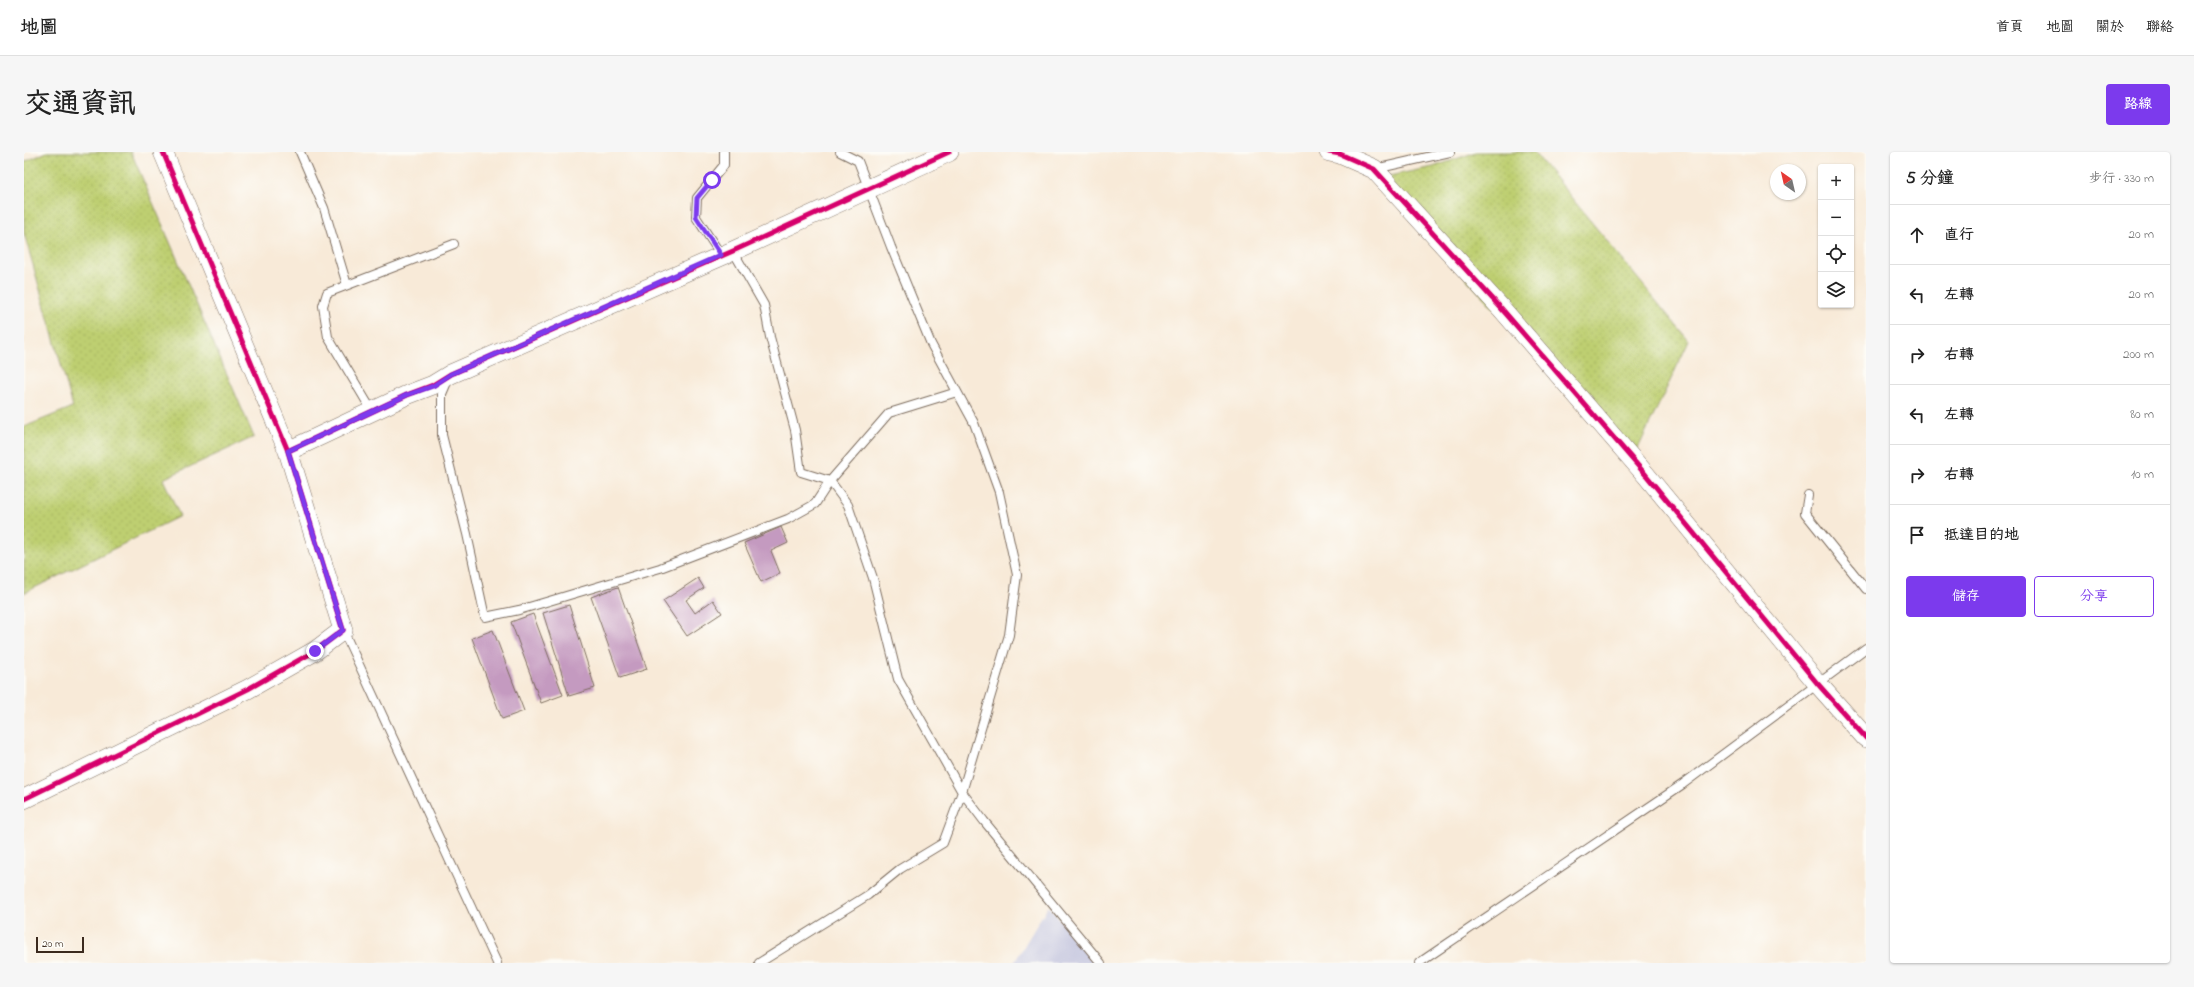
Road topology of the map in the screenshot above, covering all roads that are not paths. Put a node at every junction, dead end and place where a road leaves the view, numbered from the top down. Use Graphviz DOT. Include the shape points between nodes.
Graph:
graph roads {
  1 [pos="163,152"];
  2 [pos="300,152"];
  3 [pos="724,152"];
  4 [pos="840,152"];
  5 [pos="949,152"];
  6 [pos="1450,152"];
  7 [pos="1336,153"];
  8 [pos="1374,169"];
  9 [pos="870,189"];
  10 [pos="454,244"];
  11 [pos="727,253"];
  12 [pos="347,285"];
  13 [pos="451,374"];
  14 [pos="958,392"];
  15 [pos="372,411"];
  16 [pos="288,451"];
  17 [pos="830,481"];
  18 [pos="1808,495"];
  19 [pos="1866,589"];
  20 [pos="343,630"];
  21 [pos="1866,648"];
  22 [pos="1817,683"];
  23 [pos="1866,738"];
  24 [pos="962,792"];
  25 [pos="24,799"];
  26 [pos="497,963"];
  27 [pos="759,963"];
  28 [pos="1101,963"];
  29 [pos="1419,963"];
  1 -- 16 [label="street"];
  2 -- 12 [label="lane" via="324,208"];
  3 -- 11 [label="lane" via="724,165 697,198 696,217"];
  4 -- 9 [label="lane" via="858,161"];
  5 -- 9 [label="street"];
  6 -- 8 [label="lane"];
  7 -- 8 [label="street"];
  8 -- 22 [label="street" via="1501,308 1646,475"];
  9 -- 11 [label="street"];
  9 -- 14 [label="lane" via="931,344"];
  10 -- 12 [label="lane"];
  11 -- 13 [label="street"];
  11 -- 17 [label="lane" via="764,305 795,430 801,472"];
  12 -- 15 [label="lane" via="327,293 324,306 328,337"];
  13 -- 15 [label="street" via="433,386"];
  13 -- 17 [label="lane" via="442,394 442,435 485,617 518,610 660,568 788,519 815,504"];
  14 -- 17 [label="lane" via="889,413"];
  14 -- 24 [label="lane" via="974,423 999,492 1018,575 1009,635"];
  15 -- 16 [label="street"];
  16 -- 20 [label="street"];
  17 -- 24 [label="lane" via="848,504 861,541 873,578 898,679"];
  18 -- 19 [label="lane" via="1805,513"];
  20 -- 25 [label="street" via="315,651 248,688"];
  20 -- 26 [label="lane"];
  21 -- 22 [label="lane"];
  22 -- 23 [label="street"];
  22 -- 29 [label="lane" via="1683,784"];
  24 -- 27 [label="lane" via="943,843"];
  24 -- 28 [label="lane"];
}
